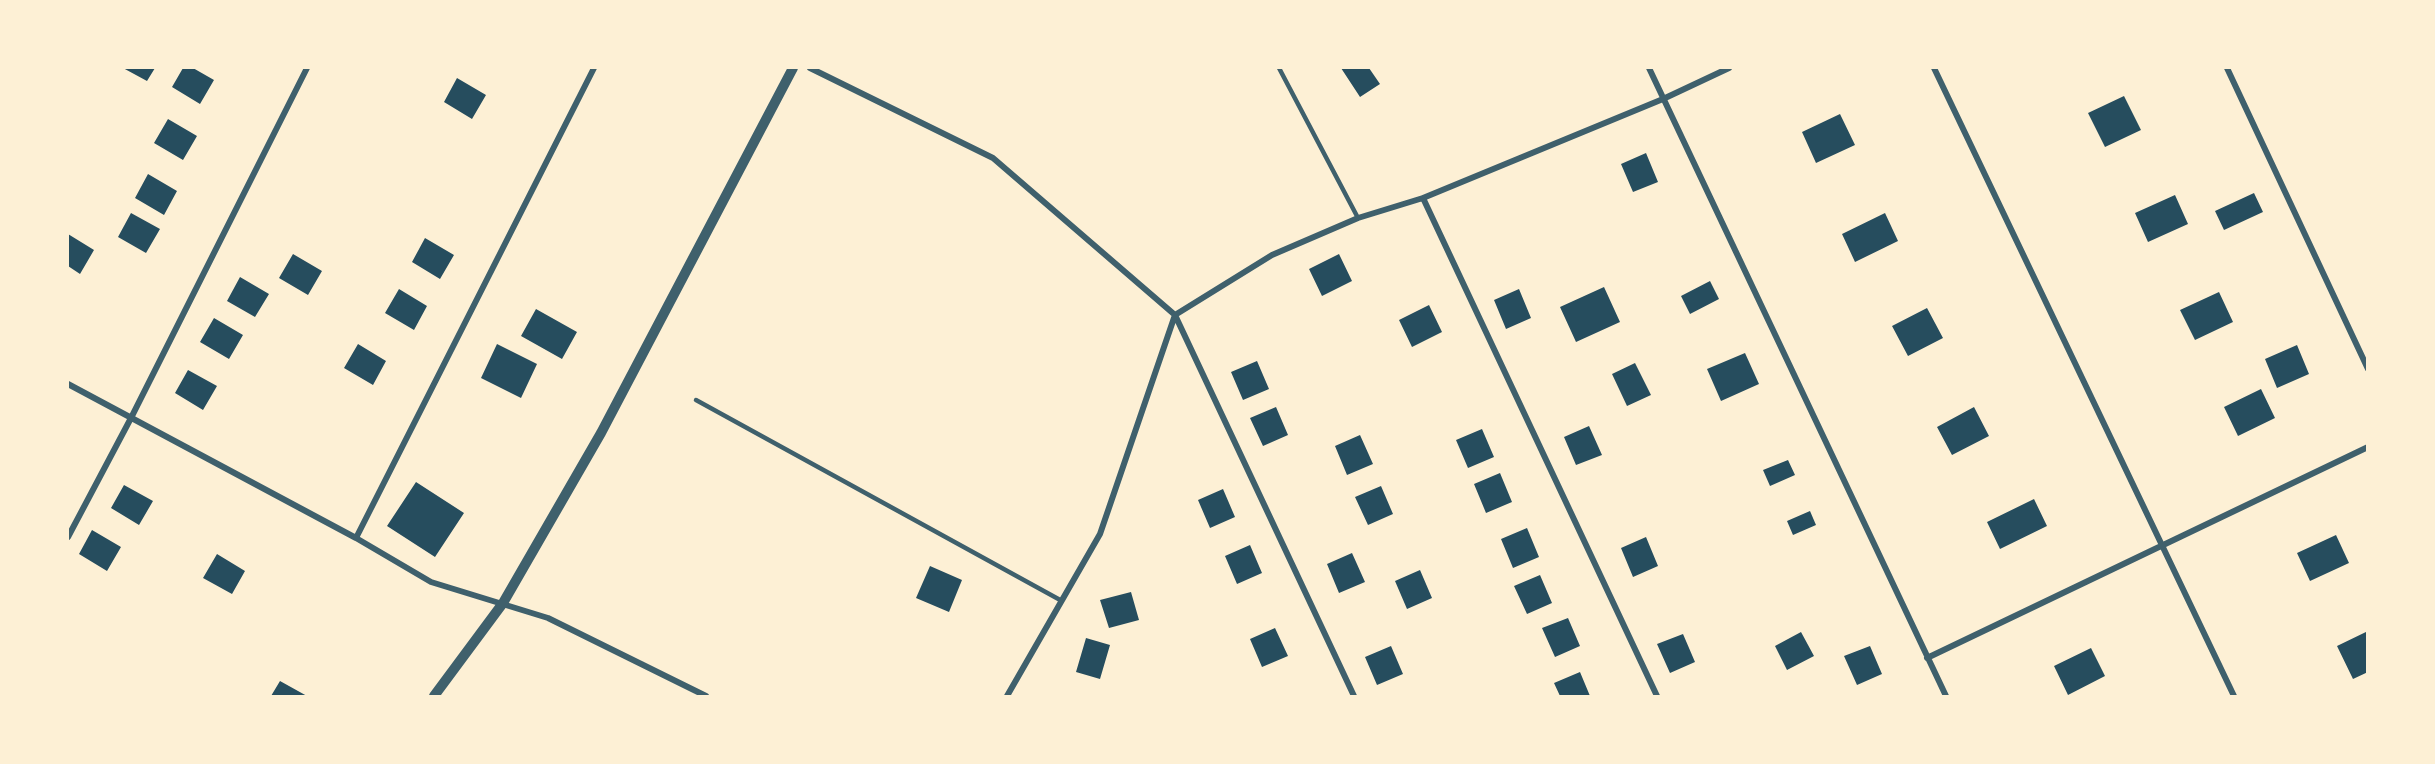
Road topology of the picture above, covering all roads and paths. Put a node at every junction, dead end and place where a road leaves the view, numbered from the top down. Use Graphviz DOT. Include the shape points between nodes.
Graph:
graph roads {
  1 [pos="307,68"];
  2 [pos="594,68"];
  3 [pos="793,68"];
  4 [pos="810,68"];
  5 [pos="1279,68"];
  6 [pos="1649,68"];
  7 [pos="1729,68"];
  8 [pos="1934,68"];
  9 [pos="2227,68"];
  10 [pos="1663,99"];
  11 [pos="1423,198"];
  12 [pos="1358,218"];
  13 [pos="1175,315"];
  14 [pos="2367,369"];
  15 [pos="68,384"];
  16 [pos="696,400"];
  17 [pos="131,418"];
  18 [pos="2367,447"];
  19 [pos="68,537"];
  20 [pos="356,538"];
  21 [pos="2162,546"];
  22 [pos="1062,601"];
  23 [pos="503,603"];
  24 [pos="1927,658"];
  25 [pos="434,696"];
  26 [pos="706,696"];
  27 [pos="1007,696"];
  28 [pos="1354,696"];
  29 [pos="1657,696"];
  30 [pos="1946,696"];
  31 [pos="2234,696"];
  1 -- 17 [label="street"];
  2 -- 20 [label="street"];
  3 -- 23 [label="street" via="601,433"];
  4 -- 13 [label="street" via="993,159"];
  5 -- 12 [label="lane"];
  6 -- 10 [label="street"];
  7 -- 10 [label="street"];
  8 -- 21 [label="street"];
  9 -- 14 [label="street"];
  10 -- 11 [label="street"];
  10 -- 24 [label="street"];
  11 -- 12 [label="street"];
  11 -- 29 [label="street"];
  12 -- 13 [label="street" via="1272,255"];
  13 -- 22 [label="street" via="1100,534"];
  13 -- 28 [label="street"];
  15 -- 17 [label="street"];
  16 -- 22 [label="lane"];
  17 -- 19 [label="street"];
  17 -- 20 [label="street"];
  18 -- 21 [label="street"];
  20 -- 23 [label="street" via="431,582"];
  21 -- 24 [label="street"];
  21 -- 31 [label="street"];
  22 -- 27 [label="street"];
  23 -- 25 [label="street"];
  23 -- 26 [label="street" via="548,618"];
  24 -- 30 [label="street"];
}
